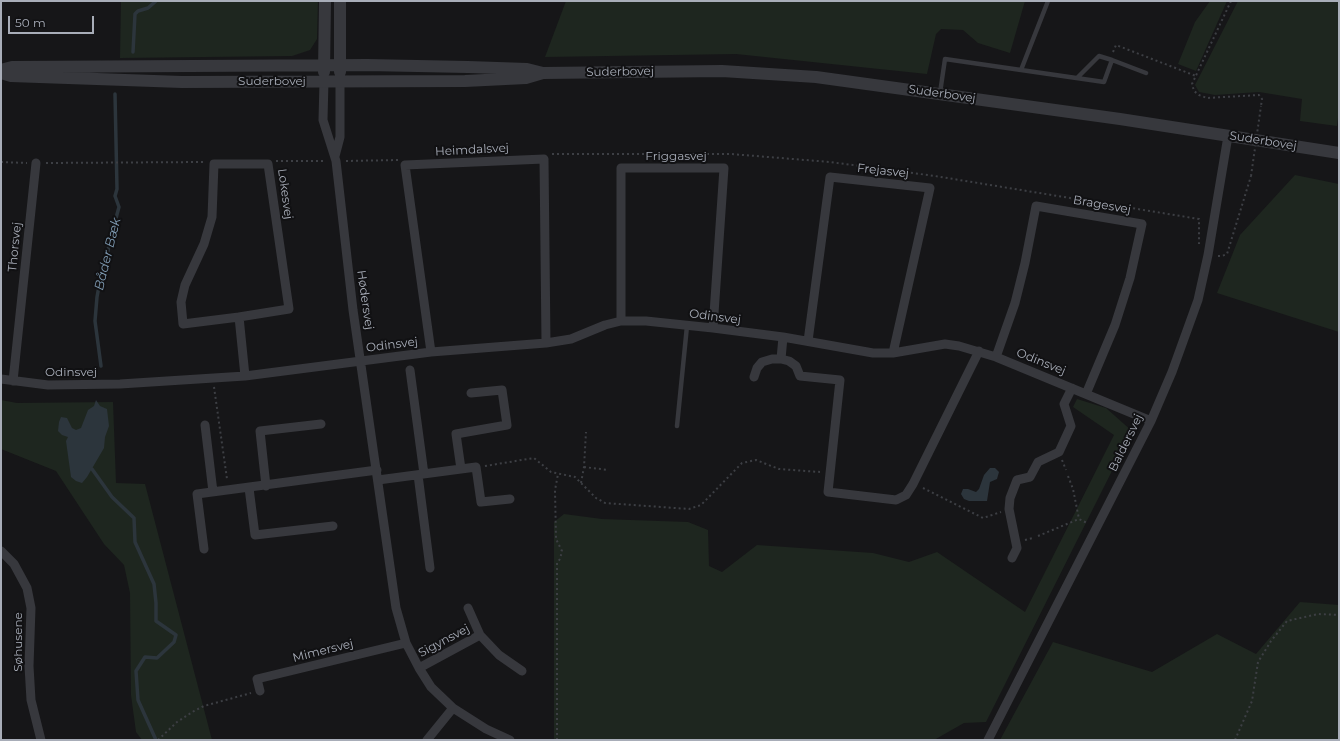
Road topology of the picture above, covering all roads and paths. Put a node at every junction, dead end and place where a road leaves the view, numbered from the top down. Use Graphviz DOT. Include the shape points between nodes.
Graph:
graph roads {
  1 [pos="325,1"];
  2 [pos="340,1"];
  3 [pos="1048,1"];
  4 [pos="1231,1"];
  5 [pos="1112,60"];
  6 [pos="324,65"];
  7 [pos="340,65"];
  8 [pos="1021,70"];
  9 [pos="1,72"];
  10 [pos="543,73"];
  11 [pos="1146,73"];
  12 [pos="1196,76"];
  13 [pos="1077,78"];
  14 [pos="324,81"];
  15 [pos="340,82"];
  16 [pos="939,94"];
  17 [pos="1228,136"];
  18 [pos="1339,153"];
  19 [pos="334,157"];
  20 [pos="1,162"];
  21 [pos="36,163"];
  22 [pos="214,164"];
  23 [pos="1251,176"];
  24 [pos="239,317"];
  25 [pos="621,321"];
  26 [pos="687,326"];
  27 [pos="713,328"];
  28 [pos="783,338"];
  29 [pos="808,341"];
  30 [pos="546,342"];
  31 [pos="979,351"];
  32 [pos="432,352"];
  33 [pos="893,353"];
  34 [pos="996,357"];
  35 [pos="781,359"];
  36 [pos="361,361"];
  37 [pos="410,370"];
  38 [pos="245,376"];
  39 [pos="754,377"];
  40 [pos="213,378"];
  41 [pos="1,379"];
  42 [pos="13,381"];
  43 [pos="1072,388"];
  44 [pos="471,393"];
  45 [pos="1086,394"];
  46 [pos="1151,421"];
  47 [pos="321,424"];
  48 [pos="205,425"];
  49 [pos="677,426"];
  50 [pos="586,432"];
  51 [pos="584,466"];
  52 [pos="476,467"];
  53 [pos="461,469"];
  54 [pos="377,470"];
  55 [pos="608,470"];
  56 [pos="829,473"];
  57 [pos="558,474"];
  58 [pos="421,475"];
  59 [pos="1068,476"];
  60 [pos="378,480"];
  61 [pos="581,483"];
  62 [pos="913,484"];
  63 [pos="266,486"];
  64 [pos="249,488"];
  65 [pos="229,490"];
  66 [pos="213,492"];
  67 [pos="510,499"];
  68 [pos="1009,509"];
  69 [pos="1079,519"];
  70 [pos="333,526"];
  71 [pos="1097,528"];
  72 [pos="1038,536"];
  73 [pos="204,549"];
  74 [pos="1,551"];
  75 [pos="1012,558"];
  76 [pos="430,568"];
  77 [pos="468,608"];
  78 [pos="1339,616"];
  79 [pos="480,635"];
  80 [pos="406,643"];
  81 [pos="419,668"];
  82 [pos="522,671"];
  83 [pos="260,691"];
  84 [pos="453,708"];
  85 [pos="41,740"];
  86 [pos="158,740"];
  87 [pos="427,740"];
  88 [pos="510,740"];
  89 [pos="530,740"];
  90 [pos="535,740"];
  91 [pos="557,740"];
  92 [pos="988,740"];
  93 [pos="1235,740"];
  1 -- 6 [label="street"];
  2 -- 7 [label="street"];
  3 -- 8 [label="lane"];
  4 -- 12 [label="path"];
  5 -- 11 [label="lane"];
  5 -- 12 [label="path" via="1116,46"];
  5 -- 13 [label="lane" via="1099,56"];
  5 -- 13 [label="lane" via="1104,82"];
  6 -- 7 [label="street, Suderbovej"];
  6 -- 9 [label="street, Suderbovej" via="12,67"];
  6 -- 14 [label="street"];
  7 -- 10 [label="street, Suderbovej" via="526,69"];
  7 -- 15 [label="street"];
  8 -- 13 [label="lane"];
  8 -- 16 [label="lane" via="944,59"];
  9 -- 14 [label="street, Suderbovej" via="11,76 182,82"];
  10 -- 15 [label="street, Suderbovej" via="526,78 465,81"];
  10 -- 16 [label="street, Suderbovej" via="722,71 816,77"];
  12 -- 23 [label="path, bridge" via="1192,84 1199,96 1207,98 1259,95 1262,99"];
  14 -- 15 [label="street, Suderbovej"];
  14 -- 19 [label="street, Hødersvej" via="324,120"];
  15 -- 19 [label="street, Hødersvej" via="340,137"];
  16 -- 17 [label="street, Suderbovej"];
  17 -- 18 [label="street, Suderbovej"];
  17 -- 46 [label="street, Baldersvej" via="1198,300"];
  19 -- 36 [label="street, Hødersvej"];
  20 -- 21 [label="path"];
  21 -- 22 [label="path"];
  21 -- 42 [label="street, Thorsvej"];
  22 -- 24 [label="street, Lokesvej" via="212,217 204,244 185,285 181,302 183,324"];
  22 -- 24 [label="street, Lokesvej" via="268,164 289,309"];
  24 -- 38 [label="street"];
  25 -- 26 [label="street, Odinsvej"];
  25 -- 27 [label="street, Friggasvej" via="621,168 724,168"];
  25 -- 30 [label="street, Odinsvej" via="571,339"];
  26 -- 27 [label="street, Odinsvej"];
  26 -- 49 [label="lane"];
  27 -- 28 [label="street, Odinsvej"];
  28 -- 29 [label="street, Odinsvej"];
  28 -- 35 [label="street"];
  29 -- 33 [label="street, Odinsvej" via="873,353"];
  29 -- 33 [label="street, Frejasvej" via="830,178 930,188"];
  30 -- 32 [label="street, Odinsvej"];
  30 -- 32 [label="street, Heimdalsvej" via="544,159 405,165"];
  31 -- 33 [label="street, Odinsvej" via="945,344"];
  31 -- 34 [label="street, Odinsvej"];
  31 -- 62 [label="street"];
  32 -- 36 [label="street, Odinsvej"];
  34 -- 43 [label="street, Odinsvej"];
  34 -- 45 [label="street, Bragesvej" via="1018,290 1036,206 1142,224 1130,278 1117,318"];
  35 -- 39 [label="street" via="762,362"];
  35 -- 56 [label="street" via="796,366 800,376 840,380"];
  36 -- 38 [label="street, Odinsvej"];
  36 -- 54 [label="street, Hødersvej"];
  37 -- 58 [label="street"];
  38 -- 40 [label="street, Odinsvej"];
  40 -- 42 [label="street, Odinsvej" via="120,384 48,385"];
  40 -- 65 [label="path"];
  41 -- 42 [label="street, Odinsvej"];
  43 -- 45 [label="street, Odinsvej"];
  43 -- 68 [label="street, Odinsvej" via="1064,404 1071,426 1059,452 1038,462 1030,477 1017,480"];
  44 -- 53 [label="street" via="502,390 507,425 456,434"];
  45 -- 46 [label="street, Odinsvej"];
  46 -- 71 [label="street, Baldersvej"];
  47 -- 63 [label="street" via="260,431"];
  48 -- 66 [label="street"];
  50 -- 51 [label="path"];
  51 -- 55 [label="path"];
  51 -- 61 [label="path"];
  52 -- 53 [label="street"];
  52 -- 57 [label="path" via="534,458 550,472"];
  52 -- 67 [label="street" via="481,502"];
  53 -- 58 [label="street"];
  54 -- 60 [label="street, Hødersvej"];
  54 -- 63 [label="street"];
  56 -- 61 [label="path" via="779,469 756,460 742,463 700,504 689,509 605,503"];
  56 -- 62 [label="street" via="828,492 896,500 906,495"];
  57 -- 61 [label="path" via="575,477"];
  57 -- 91 [label="path" via="555,490 556,539 562,551 557,563"];
  58 -- 60 [label="street"];
  58 -- 76 [label="street"];
  59 -- 69 [label="path"];
  60 -- 80 [label="street, Hødersvej" via="396,608"];
  62 -- 68 [label="path" via="930,490 983,518"];
  63 -- 64 [label="street"];
  64 -- 65 [label="street"];
  64 -- 70 [label="street" via="255,535"];
  65 -- 66 [label="street"];
  66 -- 73 [label="street" via="197,494"];
  68 -- 75 [label="street, Odinsvej" via="1017,548"];
  69 -- 71 [label="path"];
  69 -- 72 [label="path"];
  71 -- 92 [label="street, Baldersvej"];
  74 -- 85 [label="street, Søhusene" via="14,564 27,588 31,608 31,700"];
  77 -- 79 [label="street, Sigynsvej"];
  78 -- 93 [label="path" via="1318,614 1287,621 1258,662 1252,701"];
  79 -- 81 [label="street, Sigynsvej"];
  79 -- 82 [label="street, Sigynsvej" via="499,655"];
  80 -- 81 [label="street, Hødersvej"];
  80 -- 83 [label="street, Mimersvej" via="257,679"];
  81 -- 84 [label="street, Hødersvej" via="431,687"];
  83 -- 86 [label="path" via="204,706 177,722"];
  84 -- 87 [label="street"];
  84 -- 88 [label="street, Hødersvej" via="486,729"];
  89 -- 90 [label="path"];
}
